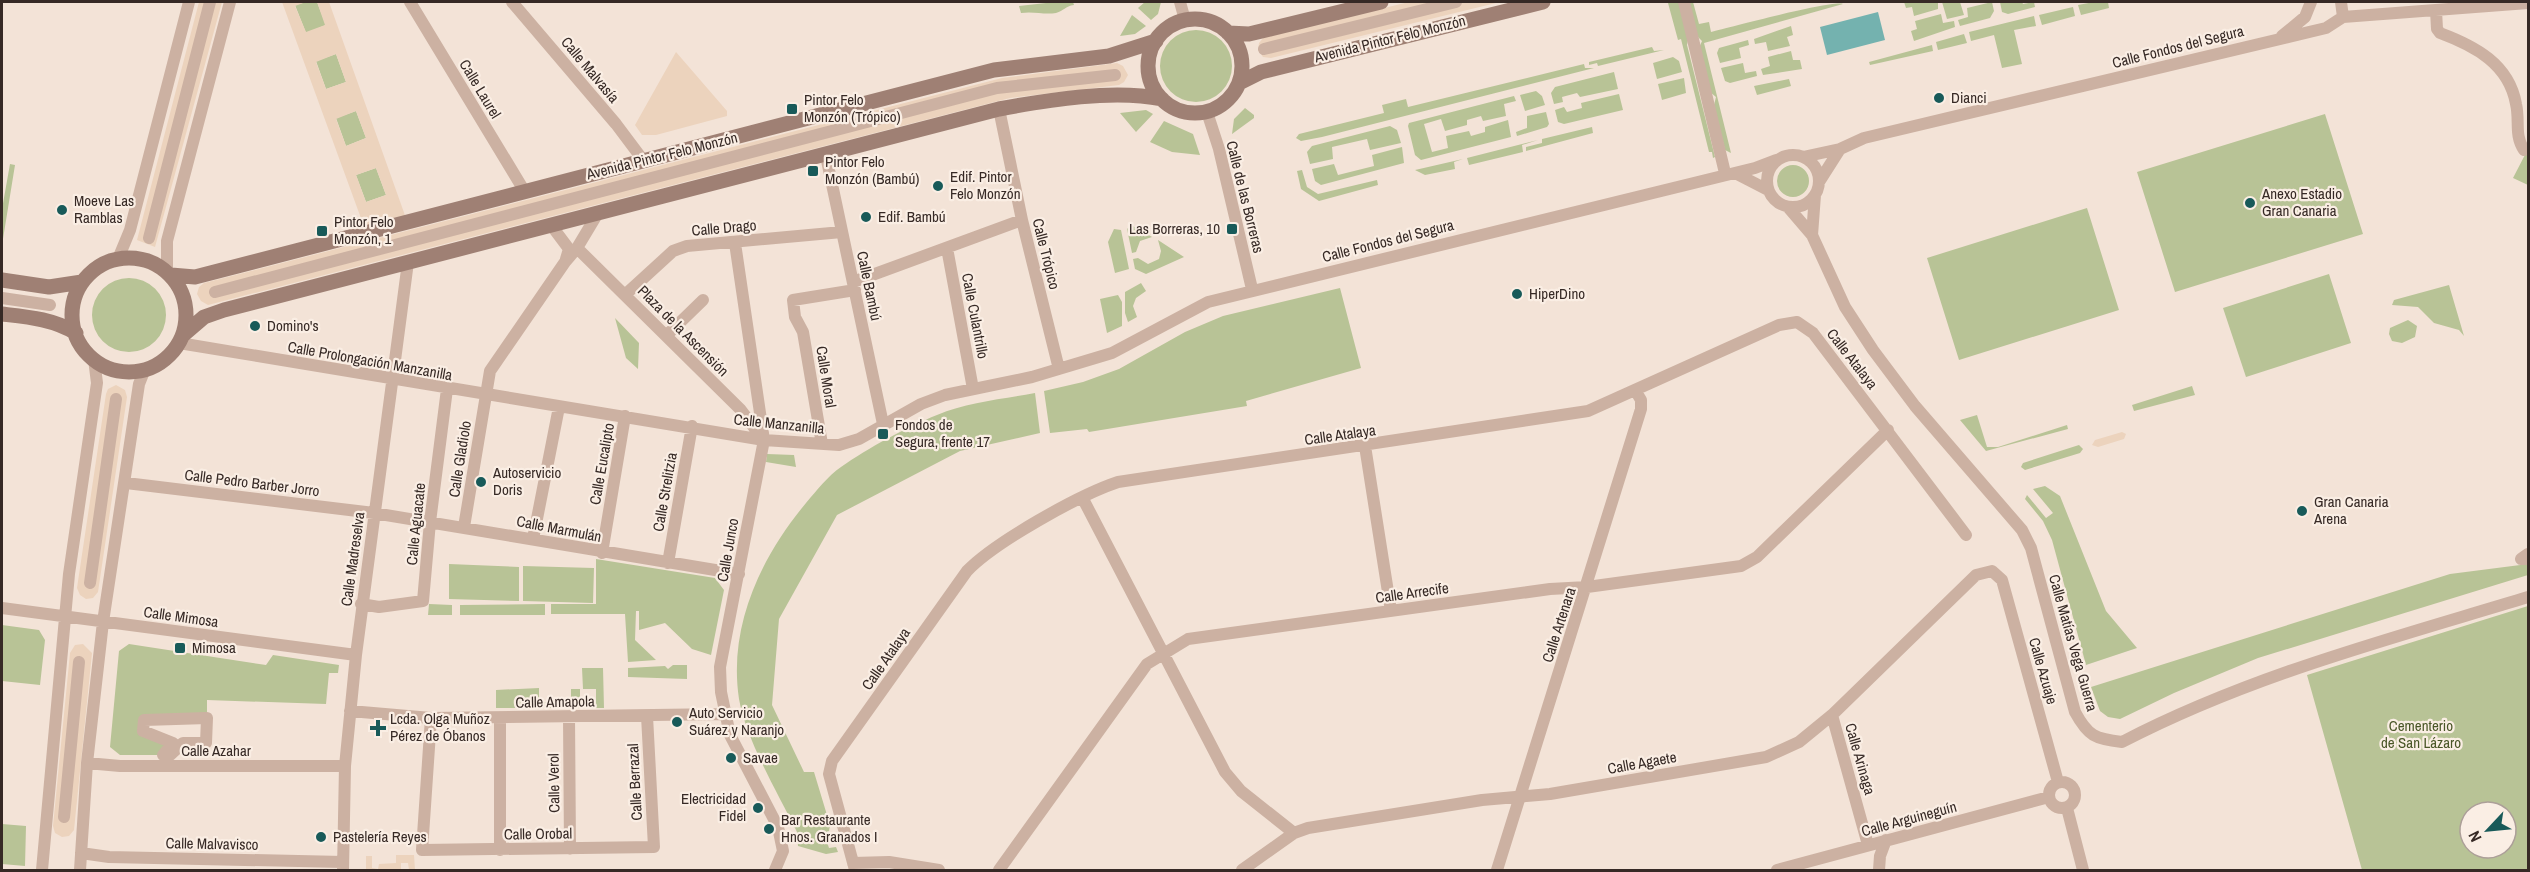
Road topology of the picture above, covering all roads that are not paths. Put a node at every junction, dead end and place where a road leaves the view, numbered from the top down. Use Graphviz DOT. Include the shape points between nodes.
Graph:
graph roads {
  1 [pos="189,2"];
  2 [pos="210,2"];
  3 [pos="230,2"];
  4 [pos="410,2"];
  5 [pos="512,2"];
  6 [pos="1180,2"];
  7 [pos="1381,2"];
  8 [pos="1456,2"];
  9 [pos="1544,2"];
  10 [pos="1684,2"];
  11 [pos="2311,2"];
  12 [pos="2341,2"];
  13 [pos="2529,3"];
  14 [pos="2436,10"];
  15 [pos="2343,17"];
  16 [pos="1185,20"];
  17 [pos="1228,33"];
  18 [pos="2281,37"];
  19 [pos="1156,41"];
  20 [pos="1264,49"];
  21 [pos="1115,75"];
  22 [pos="1239,83"];
  23 [pos="1162,99"];
  24 [pos="999,109"];
  25 [pos="1207,112"];
  26 [pos="1840,149"];
  27 [pos="2524,150"];
  28 [pos="826,156"];
  29 [pos="1803,157"];
  30 [pos="644,160"];
  31 [pos="1776,160"];
  32 [pos="1730,173"];
  33 [pos="1819,182"];
  34 [pos="1768,190"];
  35 [pos="525,192"];
  36 [pos="1815,195"];
  37 [pos="1788,207"];
  38 [pos="598,213"];
  39 [pos="1022,220"];
  40 [pos="551,225"];
  41 [pos="842,232"];
  42 [pos="1812,235"];
  43 [pos="149,238"];
  44 [pos="735,243"];
  45 [pos="578,248"];
  46 [pos="946,248"];
  47 [pos="118,259"];
  48 [pos="408,262"];
  49 [pos="565,262"];
  50 [pos="169,274"];
  51 [pos="2,280"];
  52 [pos="82,282"];
  53 [pos="854,286"];
  54 [pos="1252,289"];
  55 [pos="214,292"];
  56 [pos="626,294"];
  57 [pos="2,298"];
  58 [pos="704,300"];
  59 [pos="50,305"];
  60 [pos="2,314"];
  61 [pos="76,333"];
  62 [pos="667,335"];
  63 [pos="181,339"];
  64 [pos="94,359"];
  65 [pos="145,369"];
  66 [pos="1059,369"];
  67 [pos="393,380"];
  68 [pos="447,389"];
  69 [pos="973,389"];
  70 [pos="1635,390"];
  71 [pos="484,396"];
  72 [pos="116,399"];
  73 [pos="560,407"];
  74 [pos="625,416"];
  75 [pos="883,424"];
  76 [pos="692,426"];
  77 [pos="1888,430"];
  78 [pos="764,440"];
  79 [pos="822,444"];
  80 [pos="1365,446"];
  81 [pos="126,483"];
  82 [pos="1082,497"];
  83 [pos="374,513"];
  84 [pos="430,522"];
  85 [pos="464,528"];
  86 [pos="1966,536"];
  87 [pos="533,539"];
  88 [pos="602,553"];
  89 [pos="668,563"];
  90 [pos="1992,571"];
  91 [pos="740,574"];
  92 [pos="90,583"];
  93 [pos="1587,587"];
  94 [pos="2529,597"];
  95 [pos="361,604"];
  96 [pos="2,608"];
  97 [pos="1391,611"];
  98 [pos="65,616"];
  99 [pos="103,622"];
  100 [pos="1162,653"];
  101 [pos="356,655"];
  102 [pos="80,662"];
  103 [pos="350,711"];
  104 [pos="725,714"];
  105 [pos="1832,715"];
  106 [pos="647,716"];
  107 [pos="568,717"];
  108 [pos="431,718"];
  109 [pos="500,718"];
  110 [pos="170,755"];
  111 [pos="87,763"];
  112 [pos="345,766"];
  113 [pos="2058,782"];
  114 [pos="1521,796"];
  115 [pos="2049,797"];
  116 [pos="2067,808"];
  117 [pos="64,817"];
  118 [pos="1294,833"];
  119 [pos="1886,840"];
  120 [pos="1868,845"];
  121 [pos="654,848"];
  122 [pos="570,849"];
  123 [pos="500,850"];
  124 [pos="81,853"];
  125 [pos="343,866"];
  126 [pos="854,867"];
  127 [pos="42,870"];
  128 [pos="80,870"];
  129 [pos="775,870"];
  130 [pos="939,870"];
  131 [pos="999,870"];
  132 [pos="1242,870"];
  133 [pos="1497,870"];
  134 [pos="1777,870"];
  135 [pos="1880,870"];
  136 [pos="2083,870"];
  1 -- 47 [label="street" via="130,230"];
  2 -- 43 [label="street"];
  3 -- 50 [label="street" via="167,241"];
  4 -- 35 [label="street, Calle Laurel"];
  5 -- 30 [label="street, Calle Malvasía"];
  6 -- 16 [label="street"];
  7 -- 17 [label="street" via="1248,34"];
  8 -- 20 [label="street, Avenida Pintor Felo Monzón"];
  9 -- 22 [label="street, Avenida Pintor Felo Monzón" via="1261,72"];
  10 -- 32 [label="street"];
  11 -- 18 [label="street" via="2305,17"];
  12 -- 15 [label="street"];
  13 -- 14 [label="street, Calle Fondos del Segura"];
  14 -- 15 [label="street, Calle Fondos del Segura"];
  14 -- 27 [label="street" via="2440,33 2473,45 2492,60 2507,80 2516,103 2517,134"];
  15 -- 18 [label="street, Calle Fondos del Segura" via="2326,28"];
  16 -- 17 [label="street" via="1215,24"];
  16 -- 19 [label="street"];
  17 -- 22 [label="street" via="1241,56"];
  18 -- 26 [label="street, Calle Fondos del Segura" via="1864,138"];
  19 -- 23 [label="street" via="1149,71"];
  19 -- 30 [label="street, Avenida Pintor Felo Monzón" via="1109,56 994,70"];
  21 -- 55 [label="street, Avenida Pintor Felo Monzón" via="997,88"];
  22 -- 25 [label="street" via="1226,101"];
  23 -- 24 [label="street" via="1140,94"];
  23 -- 25 [label="street" via="1183,111"];
  24 -- 28 [label="street"];
  24 -- 39 [label="street, Calle Trópico"];
  25 -- 54 [label="street, Calle de las Borreras"];
  26 -- 29 [label="street, Calle Fondos del Segura"];
  26 -- 33 [label="street"];
  28 -- 38 [label="street"];
  28 -- 41 [label="street, Calle Bambú"];
  29 -- 31 [label="street" via="1792,155"];
  29 -- 33 [label="street" via="1814,165"];
  30 -- 35 [label="street, Avenida Pintor Felo Monzón"];
  31 -- 32 [label="street, Calle Fondos del Segura"];
  31 -- 34 [label="street" via="1767,174"];
  32 -- 34 [label="street"];
  32 -- 54 [label="street, Calle Fondos del Segura"];
  33 -- 36 [label="street"];
  34 -- 37 [label="street"];
  35 -- 50 [label="street, Avenida Pintor Felo Monzón" via="195,277"];
  36 -- 37 [label="street" via="1805,204"];
  36 -- 42 [label="street, Calle Matías Vega Guerra"];
  37 -- 42 [label="street, Calle Matías Vega Guerra"];
  38 -- 40 [label="street"];
  38 -- 45 [label="street"];
  39 -- 46 [label="street"];
  39 -- 66 [label="street, Calle Trópico"];
  40 -- 48 [label="street"];
  40 -- 49 [label="street" via="569,249"];
  41 -- 44 [label="street, Calle Drago"];
  41 -- 53 [label="street, Calle Bambú"];
  42 -- 94 [label="street, Calle Matías Vega Guerra" via="1845,307 1873,350 1915,406 2022,530 2031,548 2075,712 2086,732 2103,740 2122,742 2234,689"];
  44 -- 56 [label="street, Calle Drago" via="687,246 673,251"];
  44 -- 78 [label="street, Calle Junco"];
  45 -- 49 [label="street"];
  45 -- 56 [label="street, Plaza de la Ascensión"];
  46 -- 53 [label="street"];
  46 -- 69 [label="street, Calle Culantrillo"];
  47 -- 50 [label="street" via="144,259"];
  47 -- 52 [label="street" via="92,271"];
  48 -- 63 [label="street" via="204,316"];
  48 -- 67 [label="street, Calle Madreselva"];
  49 -- 71 [label="street" via="490,371"];
  50 -- 63 [label="street" via="185,303"];
  51 -- 52 [label="street" via="49,287"];
  52 -- 61 [label="street" via="73,307"];
  53 -- 75 [label="street, Calle Bambú"];
  53 -- 79 [label="street, Calle Moral" via="793,300 803,332"];
  54 -- 66 [label="street, Calle Fondos del Segura" via="1208,302 1112,353"];
  56 -- 62 [label="street, Plaza de la Ascensión"];
  57 -- 59 [label="street"];
  58 -- 62 [label="street"];
  60 -- 61 [label="street" via="61,324"];
  61 -- 64 [label="street"];
  62 -- 78 [label="street, Plaza de la Ascensión"];
  63 -- 65 [label="street" via="159,364"];
  63 -- 67 [label="street, Calle Prolongación Manzanilla"];
  64 -- 65 [label="street" via="124,371"];
  64 -- 98 [label="street" via="96,393"];
  65 -- 81 [label="street" via="139,384"];
  66 -- 69 [label="street, Calle Manzanilla"];
  67 -- 68 [label="street, Calle Prolongación Manzanilla"];
  67 -- 83 [label="street, Calle Madreselva"];
  68 -- 71 [label="street, Calle Prolongación Manzanilla"];
  68 -- 84 [label="street, Calle Aguacate"];
  69 -- 75 [label="street, Calle Manzanilla" via="921,404"];
  70 -- 77 [label="street, Calle Atalaya" via="1779,325 1797,322 1813,333"];
  70 -- 80 [label="street, Calle Atalaya" via="1588,411"];
  70 -- 93 [label="street, Calle Artenara" via="1641,409"];
  71 -- 73 [label="street, Calle Manzanilla"];
  71 -- 85 [label="street, Calle Gladiolo"];
  72 -- 92 [label="street"];
  73 -- 74 [label="street, Calle Manzanilla"];
  73 -- 87 [label="street"];
  74 -- 76 [label="street, Calle Manzanilla"];
  74 -- 88 [label="street, Calle Eucalipto"];
  75 -- 79 [label="street, Calle Manzanilla" via="859,439 839,445"];
  76 -- 78 [label="street, Calle Manzanilla"];
  76 -- 89 [label="street, Calle Strelitzia"];
  77 -- 86 [label="street, Calle Atalaya"];
  77 -- 93 [label="street, Calle Arrecife" via="1757,557 1741,566"];
  78 -- 79 [label="street, Calle Manzanilla"];
  78 -- 91 [label="street, Calle Junco"];
  80 -- 82 [label="street, Calle Atalaya" via="1118,483"];
  80 -- 97 [label="street"];
  81 -- 83 [label="street, Calle Pedro Barber Jorro"];
  81 -- 99 [label="street"];
  82 -- 100 [label="street"];
  82 -- 126 [label="street, Calle Atalaya" via="982,555 832,761 829,774"];
  83 -- 84 [label="street, Calle Marmulán"];
  83 -- 95 [label="street, Calle Madreselva"];
  84 -- 85 [label="street, Calle Marmulán"];
  84 -- 95 [label="street, Calle Aguacate" via="423,601 379,607"];
  85 -- 87 [label="street, Calle Marmulán"];
  87 -- 88 [label="street, Calle Marmulán"];
  88 -- 89 [label="street, Calle Marmulán"];
  89 -- 91 [label="street, Calle Marmulán"];
  90 -- 105 [label="street, Calle Agaete" via="1976,575"];
  90 -- 113 [label="street, Calle Azuaje" via="2002,580"];
  91 -- 104 [label="street, Calle Junco" via="720,668"];
  93 -- 97 [label="street, Calle Arrecife" via="1550,588"];
  93 -- 114 [label="street, Calle Artenara"];
  95 -- 101 [label="street, Calle Madreselva"];
  96 -- 98 [label="street, Calle Mimosa"];
  97 -- 100 [label="street, Calle Arrecife" via="1188,639"];
  98 -- 99 [label="street, Calle Mimosa"];
  98 -- 127 [label="street"];
  99 -- 101 [label="street, Calle Mimosa"];
  99 -- 111 [label="street"];
  100 -- 118 [label="street" via="1225,772 1241,791"];
  100 -- 131 [label="street, Calle Arrecife" via="1147,664"];
  101 -- 103 [label="street, Calle Madreselva"];
  102 -- 117 [label="street"];
  103 -- 108 [label="street, Calle Amapola"];
  103 -- 112 [label="street, Calle Madreselva"];
  104 -- 106 [label="street, Calle Amapola"];
  104 -- 129 [label="street, Calle Junco" via="730,735 778,827 783,851"];
  105 -- 114 [label="street, Calle Agaete" via="1799,742 1766,757"];
  105 -- 120 [label="street, Calle Arinaga"];
  106 -- 107 [label="street, Calle Amapola"];
  106 -- 121 [label="street, Calle Berrazal"];
  107 -- 109 [label="street, Calle Amapola"];
  107 -- 122 [label="street, Calle Verol"];
  108 -- 109 [label="street, Calle Amapola"];
  108 -- 123 [label="street, Calle Orobal" via="422,850"];
  109 -- 123 [label="street"];
  110 -- 110 [label="street" via="163,755 173,743 143,731 144,720 207,718 206,743 183,743"];
  111 -- 112 [label="street, Calle Azahar"];
  111 -- 124 [label="street"];
  112 -- 125 [label="street, Calle Madreselva"];
  113 -- 115 [label="street"];
  113 -- 116 [label="street" via="2070,784 2075,791 2075,799"];
  114 -- 118 [label="street, Calle Agaete"];
  114 -- 133 [label="street, Calle Artenara"];
  115 -- 116 [label="street" via="2058,808"];
  115 -- 119 [label="street, Calle Arguineguín"];
  116 -- 136 [label="street"];
  118 -- 132 [label="street, Calle Agaete"];
  119 -- 120 [label="street, Calle Arguineguín"];
  119 -- 135 [label="street"];
  120 -- 134 [label="street, Calle Arguineguín"];
  121 -- 122 [label="street, Calle Orobal"];
  122 -- 123 [label="street, Calle Orobal"];
  124 -- 125 [label="street, Calle Malvavisco"];
  124 -- 128 [label="street"];
  126 -- 130 [label="street" via="889,862"];
}
